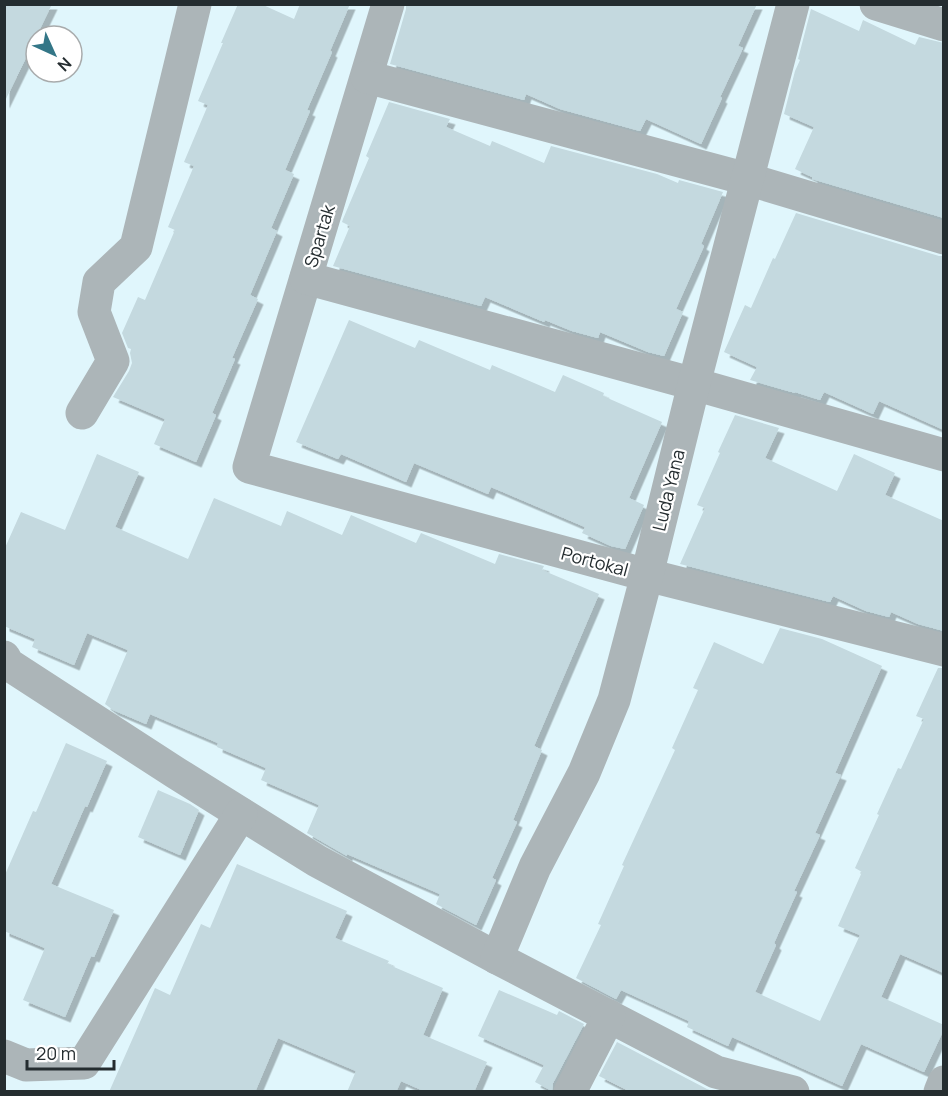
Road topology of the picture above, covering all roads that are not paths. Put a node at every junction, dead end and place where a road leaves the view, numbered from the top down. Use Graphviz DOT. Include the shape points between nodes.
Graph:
graph roads {
  1 [pos="195,4"];
  2 [pos="388,4"];
  3 [pos="793,4"];
  4 [pos="876,4"];
  5 [pos="944,25"];
  6 [pos="367,77"];
  7 [pos="747,179"];
  8 [pos="944,238"];
  9 [pos="306,278"];
  10 [pos="694,384"];
  11 [pos="81,413"];
  12 [pos="944,455"];
  13 [pos="249,466"];
  14 [pos="647,575"];
  15 [pos="944,650"];
  16 [pos="6,663"];
  17 [pos="241,814"];
  18 [pos="497,958"];
  19 [pos="609,1016"];
  20 [pos="4,1056"];
  21 [pos="944,1082"];
  22 [pos="940,1091"];
  23 [pos="570,1092"];
  24 [pos="793,1092"];
  25 [pos="932,1092"];
  1 -- 11 [label="street" via="136,248 99,282 94,312 113,361"];
  2 -- 6 [label="street, Spartak"];
  3 -- 7 [label="street, Luda Yana"];
  4 -- 5 [label="street"];
  6 -- 7 [label="street"];
  6 -- 9 [label="street, Spartak"];
  7 -- 8 [label="street"];
  7 -- 10 [label="street, Luda Yana"];
  9 -- 10 [label="street"];
  9 -- 13 [label="street, Spartak"];
  10 -- 12 [label="street"];
  10 -- 14 [label="street, Luda Yana"];
  13 -- 14 [label="street, Portokal"];
  14 -- 15 [label="street, Portokal"];
  14 -- 18 [label="street, Luda Yana" via="614,700"];
  16 -- 17 [label="street"];
  17 -- 18 [label="street" via="317,861"];
  17 -- 20 [label="street" via="84,1063 26,1065"];
  18 -- 19 [label="street"];
  19 -- 23 [label="street"];
  19 -- 24 [label="street" via="716,1072"];
  21 -- 22 [label="street"];
  22 -- 25 [label="street"];
}
